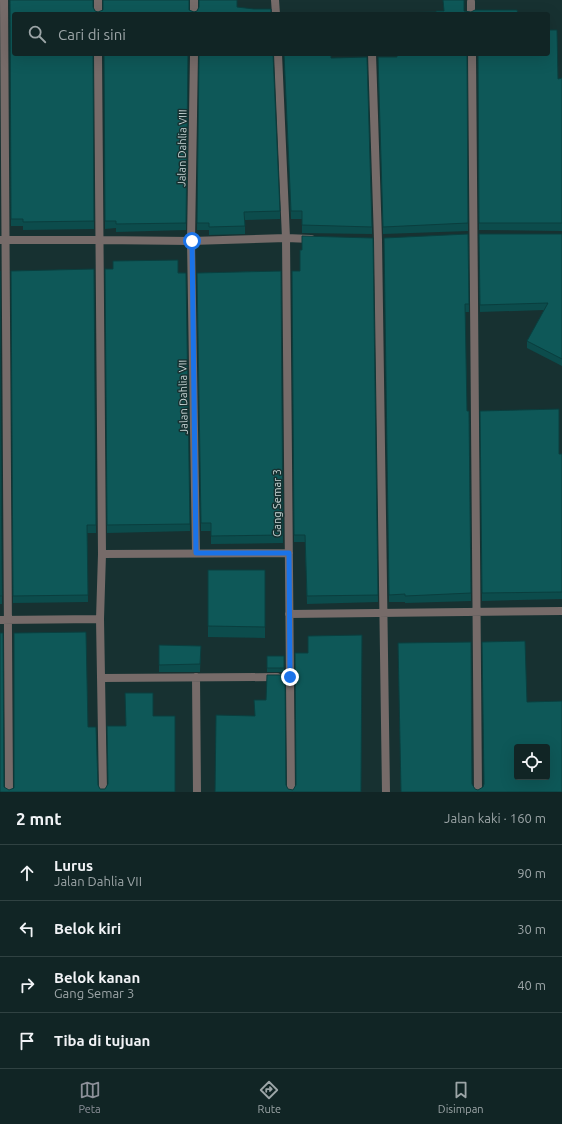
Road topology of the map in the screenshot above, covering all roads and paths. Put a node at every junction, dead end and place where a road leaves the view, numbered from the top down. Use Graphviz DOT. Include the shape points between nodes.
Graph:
graph roads {
  1 [pos="4,0"];
  2 [pos="98,0"];
  3 [pos="194,0"];
  4 [pos="276,0"];
  5 [pos="471,2"];
  6 [pos="98,12"];
  7 [pos="194,12"];
  8 [pos="276,12"];
  9 [pos="471,12"];
  10 [pos="98,56"];
  11 [pos="194,56"];
  12 [pos="278,56"];
  13 [pos="372,56"];
  14 [pos="472,56"];
  15 [pos="286,238"];
  16 [pos="317,239"];
  17 [pos="3,240"];
  18 [pos="100,240"];
  19 [pos="192,241"];
  20 [pos="196,553"];
  21 [pos="289,553"];
  22 [pos="102,554"];
  23 [pos="562,611"];
  24 [pos="476,612"];
  25 [pos="384,613"];
  26 [pos="289,614"];
  27 [pos="100,619"];
  28 [pos="4,620"];
  29 [pos="196,677"];
  30 [pos="290,677"];
  31 [pos="102,678"];
  32 [pos="9,792"];
  33 [pos="103,792"];
  34 [pos="197,792"];
  35 [pos="291,792"];
  36 [pos="386,792"];
  37 [pos="478,792"];
  1 -- 17 [label="street"];
  2 -- 6 [label="street"];
  3 -- 7 [label="street"];
  4 -- 8 [label="street"];
  5 -- 9 [label="street"];
  10 -- 18 [label="street"];
  11 -- 19 [label="street, Jalan Dahlia VIII"];
  12 -- 15 [label="street, Gang Semar 3"];
  13 -- 25 [label="street" via="379,240"];
  14 -- 24 [label="street"];
  15 -- 16 [label="street"];
  15 -- 19 [label="street"];
  15 -- 21 [label="street, Gang Semar 3"];
  17 -- 18 [label="street"];
  17 -- 28 [label="street"];
  18 -- 19 [label="street"];
  18 -- 22 [label="street"];
  19 -- 20 [label="street, Jalan Dahlia VII"];
  20 -- 21 [label="street"];
  20 -- 22 [label="street"];
  21 -- 26 [label="street, Gang Semar 3"];
  22 -- 27 [label="street"];
  23 -- 24 [label="street"];
  24 -- 25 [label="street"];
  24 -- 37 [label="street"];
  25 -- 26 [label="street"];
  25 -- 36 [label="street"];
  26 -- 30 [label="street, Gang Semar 3"];
  27 -- 28 [label="street"];
  27 -- 31 [label="street"];
  28 -- 32 [label="street"];
  29 -- 30 [label="street"];
  29 -- 31 [label="street"];
  29 -- 34 [label="street"];
  30 -- 35 [label="street, Gang Semar 3"];
  31 -- 33 [label="street"];
}
